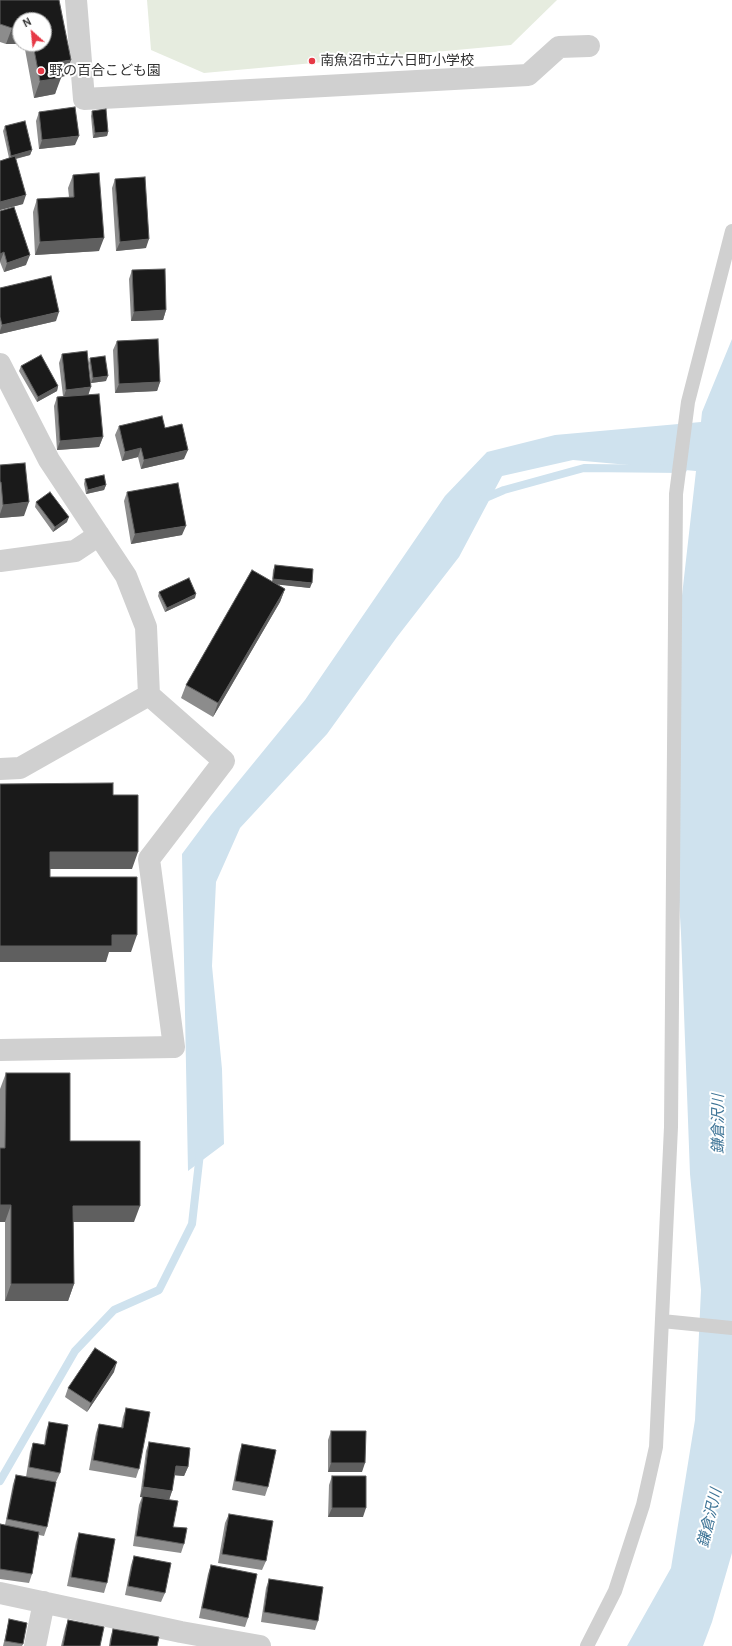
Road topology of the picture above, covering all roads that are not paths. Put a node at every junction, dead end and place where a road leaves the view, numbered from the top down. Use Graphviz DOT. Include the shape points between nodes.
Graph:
graph roads {
  1 [pos="76,0"];
  2 [pos="589,46"];
  3 [pos="732,231"];
  4 [pos="0,364"];
  5 [pos="99,535"];
  6 [pos="0,561"];
  7 [pos="149,695"];
  8 [pos="0,769"];
  9 [pos="0,1050"];
  10 [pos="662,1322"];
  11 [pos="732,1328"];
  12 [pos="0,1593"];
  13 [pos="44,1602"];
  14 [pos="179,1639"];
  15 [pos="35,1646"];
  16 [pos="260,1646"];
  17 [pos="587,1646"];
  1 -- 2 [label="street" via="84,99 528,75 560,47"];
  3 -- 10 [label="lane" via="688,402 677,487 671,1127"];
  4 -- 5 [label="street" via="49,460"];
  5 -- 6 [label="street" via="75,551"];
  5 -- 7 [label="street" via="126,576 146,627"];
  7 -- 8 [label="street" via="20,768"];
  7 -- 9 [label="street" via="224,761 149,859 174,1047"];
  10 -- 11 [label="lane"];
  10 -- 17 [label="lane" via="656,1447 644,1498 615,1591"];
  12 -- 13 [label="street"];
  13 -- 14 [label="street"];
  13 -- 15 [label="street"];
  14 -- 16 [label="street"];
}
